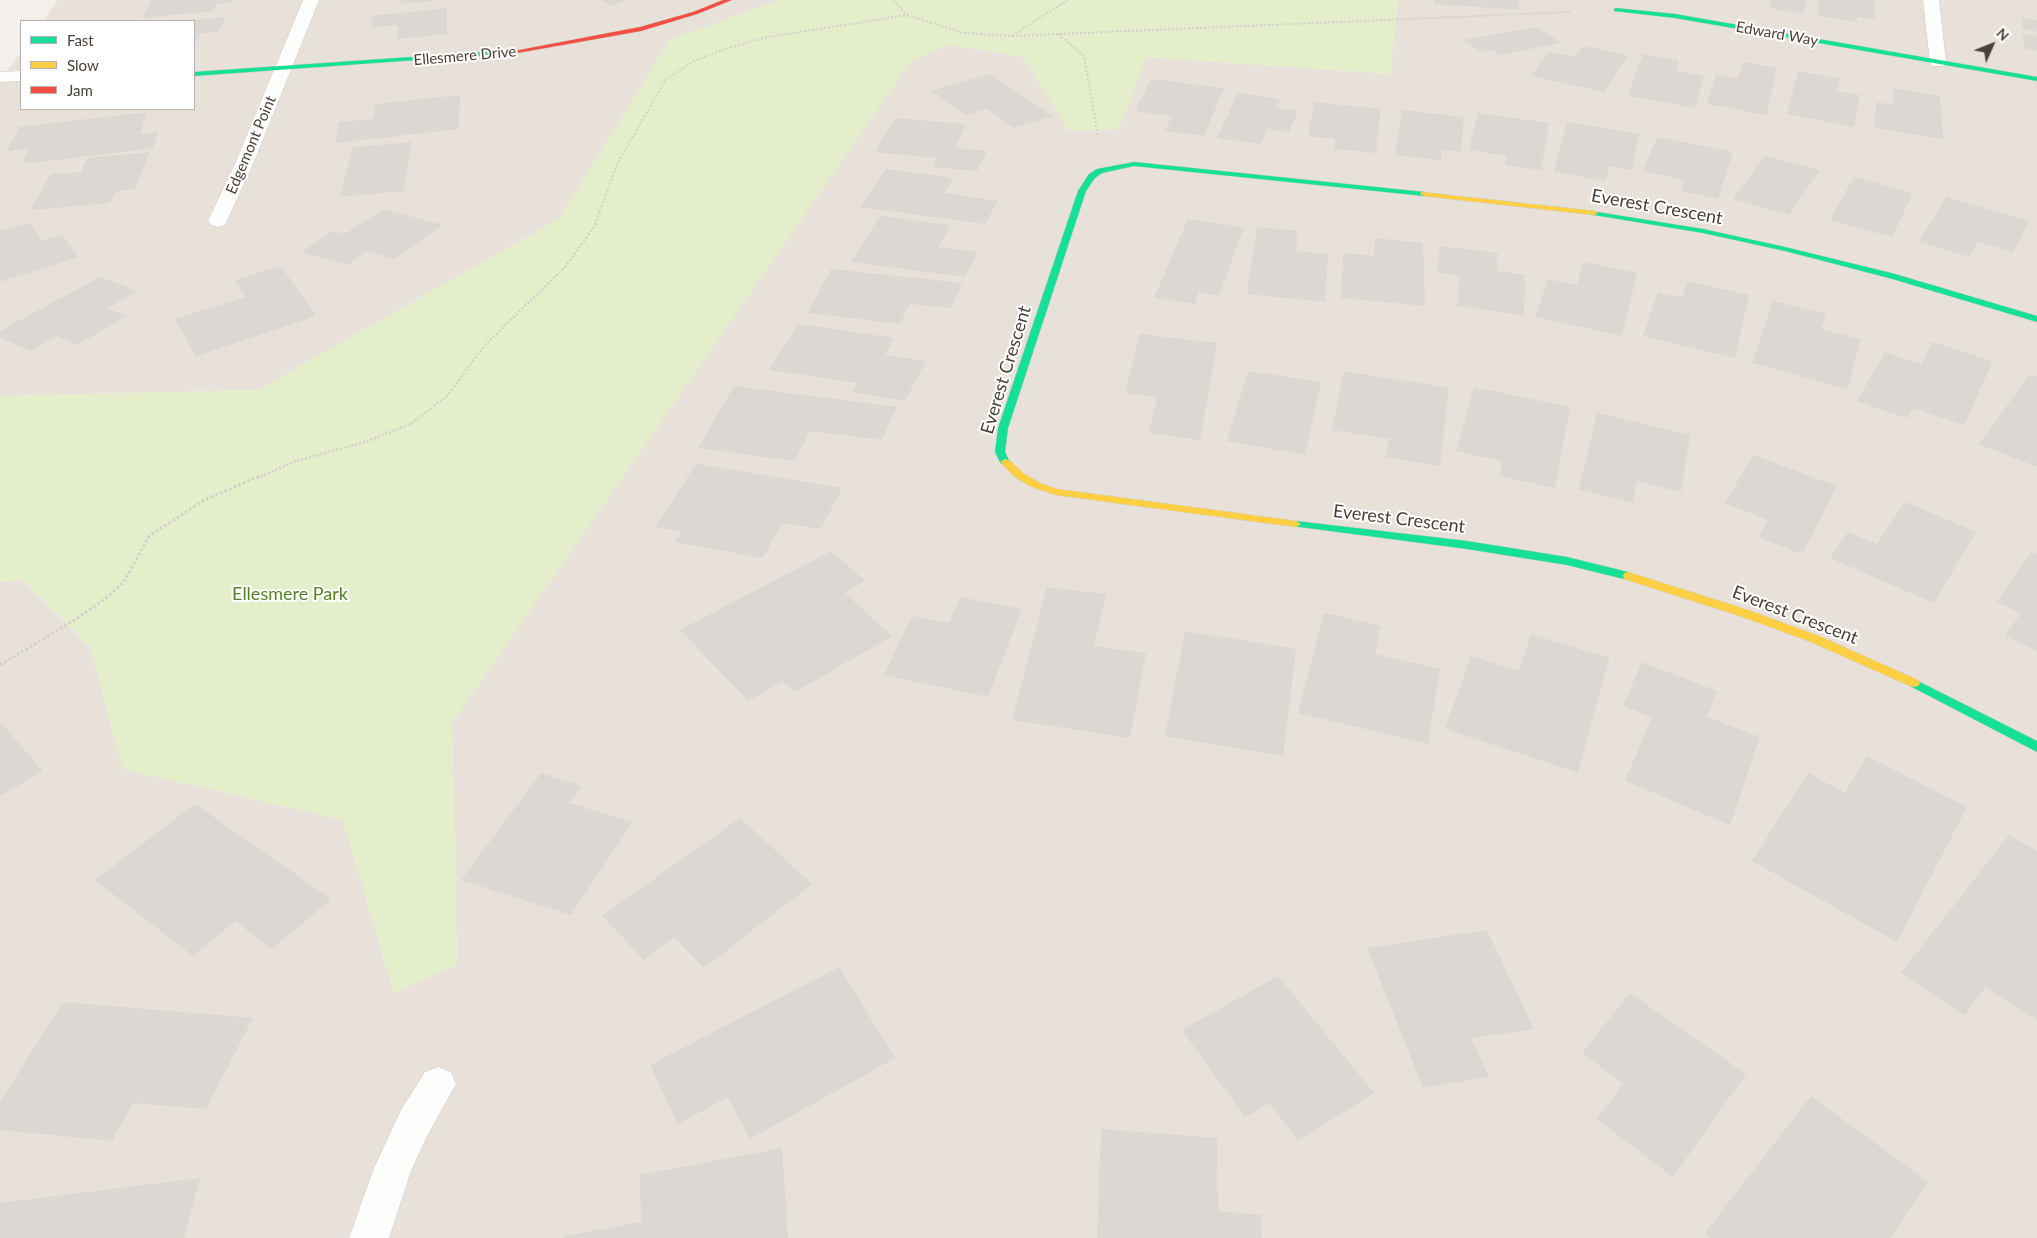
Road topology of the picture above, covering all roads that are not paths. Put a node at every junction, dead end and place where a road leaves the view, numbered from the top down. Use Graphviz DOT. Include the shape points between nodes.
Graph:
graph roads {
  1 [pos="310,0"];
  2 [pos="729,0"];
  3 [pos="1931,0"];
  4 [pos="1616,10"];
  5 [pos="1938,62"];
  6 [pos="282,70"];
  7 [pos="195,74"];
  8 [pos="0,76"];
  9 [pos="20,76"];
  10 [pos="2037,79"];
  11 [pos="20,90"];
  12 [pos="0,91"];
  13 [pos="218,221"];
  14 [pos="2037,319"];
  15 [pos="2037,747"];
  16 [pos="438,1084"];
  17 [pos="369,1238"];
  1 -- 6 [label="street, Edgemont Point"];
  2 -- 6 [label="street, Ellesmere Drive" via="667,22 561,45 471,56"];
  3 -- 5 [label="street"];
  4 -- 5 [label="street, Edward Way" via="1674,16"];
  5 -- 10 [label="street, Edward Way"];
  6 -- 7 [label="street, Ellesmere Drive"];
  6 -- 13 [label="street, Edgemont Point"];
  8 -- 9 [label="street"];
  11 -- 12 [label="street"];
  14 -- 15 [label="street, Everest Crescent" via="1892,276 1703,231 1546,207 1134,164 1107,169 1092,176 1082,191 1003,428 1000,452 1018,475 1056,492 1467,545 1567,561 1640,579 1815,639 1898,675"];
  16 -- 17 [label="street" via="414,1123 393,1168"];
}
